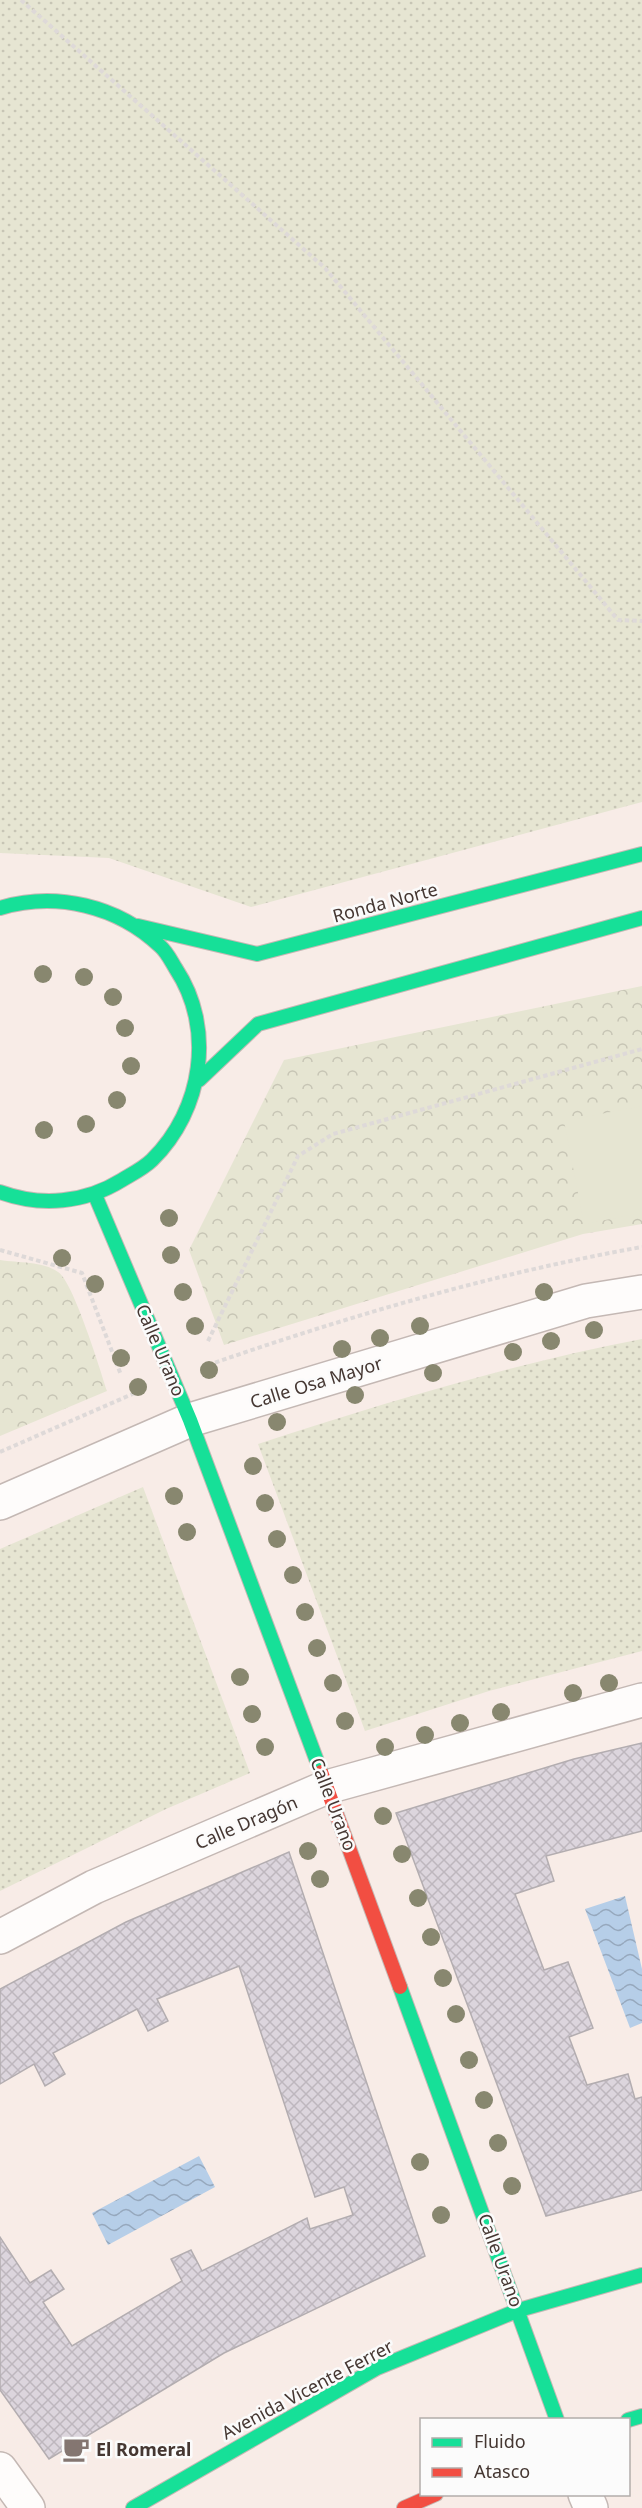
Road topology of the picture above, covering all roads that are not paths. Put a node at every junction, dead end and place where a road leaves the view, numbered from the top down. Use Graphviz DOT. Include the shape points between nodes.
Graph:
graph roads {
  1 [pos="642,854"];
  2 [pos="0,908"];
  3 [pos="642,918"];
  4 [pos="137,926"];
  5 [pos="199,1080"];
  6 [pos="0,1192"];
  7 [pos="95,1195"];
  8 [pos="642,1292"];
  9 [pos="190,1420"];
  10 [pos="0,1503"];
  11 [pos="642,1700"];
  12 [pos="327,1787"];
  13 [pos="0,1937"];
  14 [pos="642,2275"];
  15 [pos="519,2310"];
  16 [pos="556,2418"];
  17 [pos="0,2469"];
  18 [pos="431,2496"];
  19 [pos="28,2508"];
  20 [pos="133,2508"];
  21 [pos="404,2508"];
  1 -- 4 [label="main road, Ronda Norte" via="256,954"];
  2 -- 4 [label="main road" via="48,899 95,905"];
  3 -- 5 [label="main road" via="258,1024"];
  4 -- 5 [label="main road" via="169,955 190,993 201,1036"];
  5 -- 7 [label="main road" via="186,1118 163,1152 131,1179"];
  6 -- 7 [label="main road" via="49,1202"];
  7 -- 9 [label="main road, Calle Urano"];
  8 -- 9 [label="street, Calle Osa Mayor" via="586,1300"];
  9 -- 10 [label="street, Calle Osa Mayor"];
  9 -- 12 [label="main road, Calle Urano"];
  11 -- 12 [label="street, Calle Dragón"];
  12 -- 13 [label="street, Calle Dragón" via="94,1887"];
  12 -- 15 [label="main road, Calle Urano"];
  14 -- 15 [label="main road, Avenida Vicente Ferrer"];
  15 -- 16 [label="main road, Calle Urano"];
  15 -- 20 [label="main road, Avenida Vicente Ferrer" via="377,2368"];
  17 -- 19 [label="street"];
  18 -- 21 [label="main road"];
}
